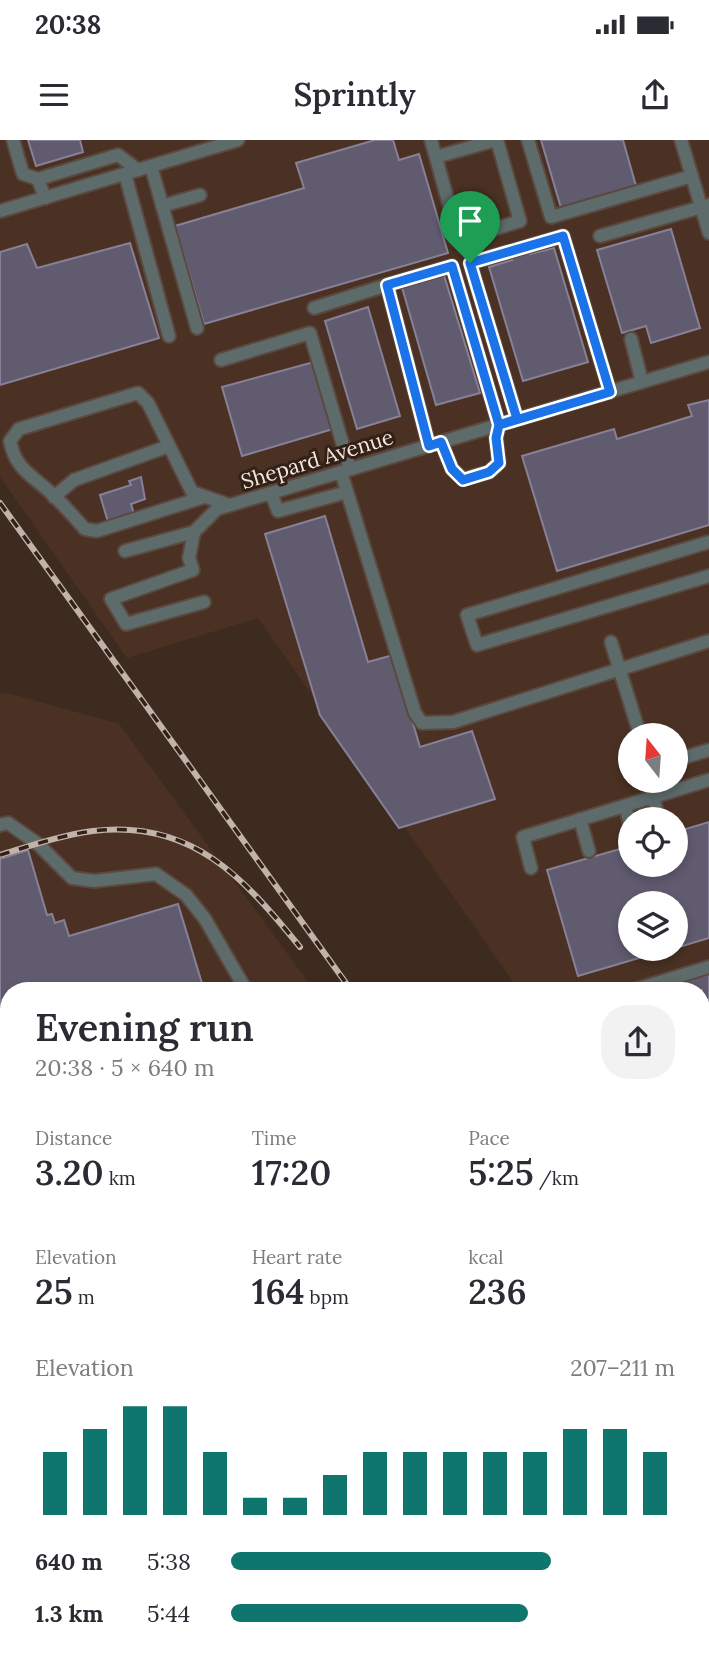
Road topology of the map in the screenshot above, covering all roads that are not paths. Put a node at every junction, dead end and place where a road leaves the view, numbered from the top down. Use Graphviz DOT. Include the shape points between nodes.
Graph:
graph roads {
  1 [pos="13,140"];
  2 [pos="238,140"];
  3 [pos="431,140"];
  4 [pos="496,140"];
  5 [pos="528,140"];
  6 [pos="681,140"];
  7 [pos="436,157"];
  8 [pos="145,168"];
  9 [pos="125,174"];
  10 [pos="692,176"];
  11 [pos="38,179"];
  12 [pos="200,195"];
  13 [pos="45,198"];
  14 [pos="1,206"];
  15 [pos="162,206"];
  16 [pos="705,207"];
  17 [pos="709,233"];
  18 [pos="600,236"];
  19 [pos="387,285"];
  20 [pos="314,308"];
  21 [pos="197,328"];
  22 [pos="169,336"];
  23 [pos="631,339"];
  24 [pos="221,360"];
  25 [pos="709,362"];
  26 [pos="642,382"];
  27 [pos="610,392"];
  28 [pos="517,419"];
  29 [pos="499,425"];
  30 [pos="435,444"];
  31 [pos="169,446"];
  32 [pos="345,470"];
  33 [pos="347,492"];
  34 [pos="271,493"];
  35 [pos="54,497"];
  36 [pos="204,497"];
  37 [pos="223,507"];
  38 [pos="194,532"];
  39 [pos="709,542"];
  40 [pos="125,551"];
  41 [pos="709,576"];
  42 [pos="204,602"];
  43 [pos="611,642"];
  44 [pos="709,642"];
  45 [pos="620,668"];
  46 [pos="636,723"];
  47 [pos="709,750"];
  48 [pos="688,756"];
  49 [pos="709,780"];
  50 [pos="653,797"];
  51 [pos="625,806"];
  52 [pos="656,807"];
  53 [pos="580,819"];
  54 [pos="4,824"];
  55 [pos="589,851"];
  56 [pos="531,868"];
  57 [pos="709,967"];
  58 [pos="241,982"];
  59 [pos="660,982"];
  1 -- 11 [label="street" via="23,174"];
  2 -- 8 [label="street"];
  3 -- 7 [label="street"];
  4 -- 7 [label="street"];
  4 -- 7 [label="street" via="520,221 459,240"];
  5 -- 10 [label="street" via="551,217"];
  6 -- 10 [label="street"];
  8 -- 9 [label="street"];
  8 -- 11 [label="street" via="118,155"];
  8 -- 15 [label="street"];
  9 -- 13 [label="street"];
  9 -- 22 [label="street"];
  10 -- 16 [label="street"];
  11 -- 13 [label="street"];
  12 -- 15 [label="street"];
  13 -- 14 [label="street"];
  15 -- 21 [label="street"];
  16 -- 17 [label="street"];
  16 -- 18 [label="street"];
  19 -- 20 [label="street"];
  19 -- 29 [label="street" via="452,266"];
  19 -- 30 [label="street"];
  23 -- 26 [label="street"];
  24 -- 32 [label="street" via="310,333"];
  25 -- 26 [label="street, Shepard Avenue"];
  26 -- 27 [label="street, Shepard Avenue"];
  27 -- 28 [label="street, Shepard Avenue"];
  27 -- 28 [label="street" via="563,236 470,263"];
  28 -- 29 [label="street, Shepard Avenue"];
  29 -- 30 [label="street, Shepard Avenue"];
  29 -- 30 [label="street" via="499,463 473,478 463,480"];
  30 -- 32 [label="street, Shepard Avenue"];
  31 -- 35 [label="street" via="74,480"];
  31 -- 35 [label="street" via="148,403 138,393 19,429 10,440 12,454 22,471"];
  31 -- 36 [label="street" via="192,492"];
  32 -- 33 [label="street"];
  32 -- 34 [label="street, Shepard Avenue"];
  33 -- 34 [label="street" via="278,511"];
  33 -- 45 [label="street" via="415,713 422,723 453,722"];
  34 -- 37 [label="street, Shepard Avenue"];
  35 -- 36 [label="street" via="85,529 97,531"];
  36 -- 37 [label="street"];
  37 -- 38 [label="street"];
  38 -- 40 [label="street"];
  38 -- 42 [label="street" via="189,558 193,570 111,599 126,624"];
  39 -- 41 [label="street" via="467,615 477,645"];
  43 -- 45 [label="street"];
  44 -- 45 [label="street"];
  45 -- 46 [label="street"];
  47 -- 48 [label="street"];
  49 -- 50 [label="street"];
  50 -- 51 [label="street"];
  50 -- 52 [label="street"];
  51 -- 53 [label="street"];
  53 -- 55 [label="street"];
  53 -- 56 [label="street" via="523,837"];
  54 -- 58 [label="street" via="38,844 72,878 94,881 156,874 186,895 205,919"];
  57 -- 59 [label="street"];
}
